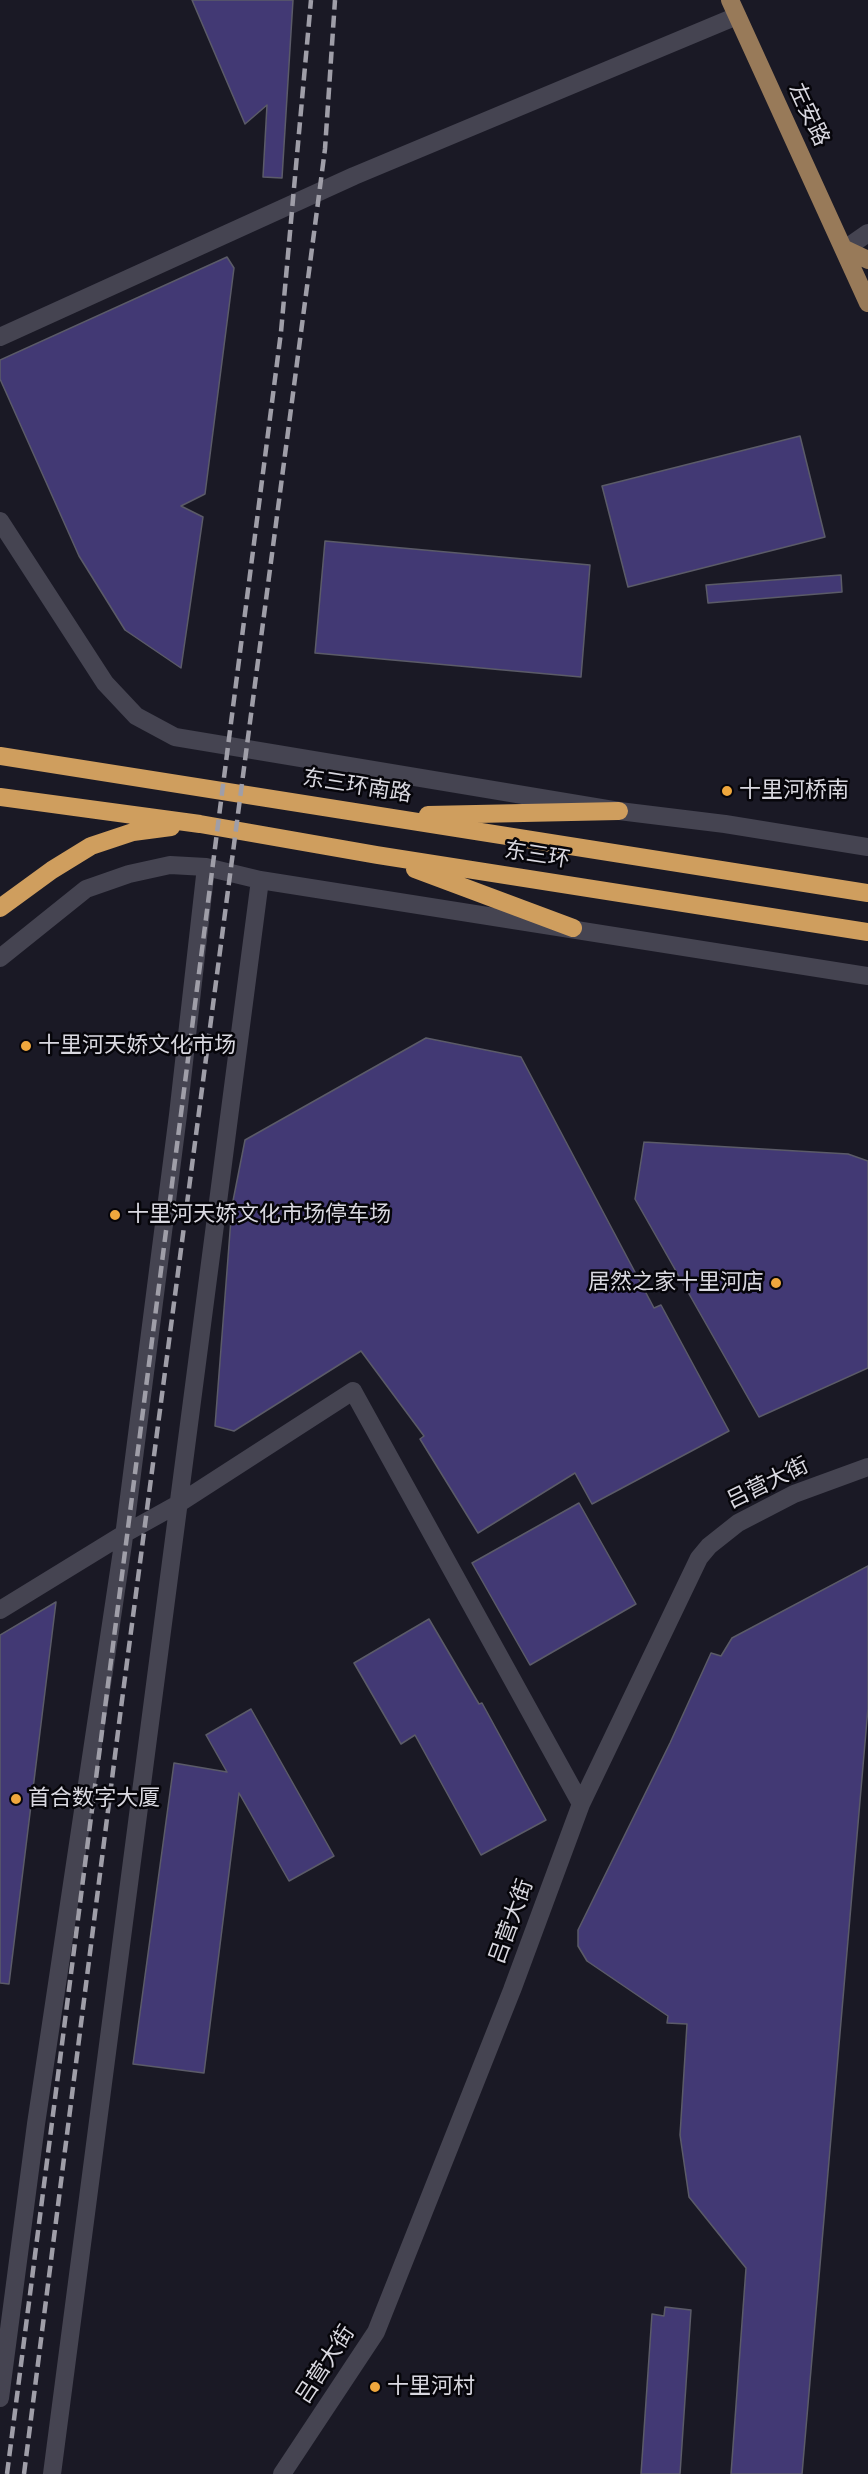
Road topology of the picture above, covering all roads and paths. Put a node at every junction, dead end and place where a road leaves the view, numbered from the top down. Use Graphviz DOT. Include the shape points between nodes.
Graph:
graph roads {
  1 [pos="734,8"];
  2 [pos="868,233"];
  3 [pos="844,249"];
  4 [pos="868,260"];
  5 [pos="868,303"];
  6 [pos="0,337"];
  7 [pos="0,521"];
  8 [pos="0,756"];
  9 [pos="0,797"];
  10 [pos="619,812"];
  11 [pos="380,815"];
  12 [pos="200,824"];
  13 [pos="868,847"];
  14 [pos="377,855"];
  15 [pos="206,867"];
  16 [pos="260,880"];
  17 [pos="868,893"];
  18 [pos="0,909"];
  19 [pos="573,928"];
  20 [pos="868,932"];
  21 [pos="0,958"];
  22 [pos="868,976"];
  23 [pos="868,1467"];
  24 [pos="178,1504"];
  25 [pos="124,1534"];
  26 [pos="0,1610"];
  27 [pos="581,1804"];
  28 [pos="0,2398"];
  29 [pos="52,2474"];
  30 [pos="282,2474"];
  1 -- 3 [label="main road, 左安路"];
  1 -- 6 [label="street"];
  2 -- 3 [label="street"];
  3 -- 4 [label="main road"];
  3 -- 5 [label="main road, 左安路"];
  7 -- 10 [label="street" via="105,683 135,716 175,737"];
  8 -- 11 [label="highway, 东三环南路"];
  9 -- 12 [label="highway"];
  10 -- 11 [label="highway"];
  10 -- 13 [label="street"];
  11 -- 17 [label="highway, 东三环南路"];
  12 -- 14 [label="highway, 东三环"];
  12 -- 18 [label="highway" via="133,831 91,846"];
  14 -- 19 [label="highway"];
  14 -- 20 [label="highway, 东三环"];
  15 -- 16 [label="street"];
  15 -- 21 [label="street" via="170,865 86,889"];
  15 -- 25 [label="street"];
  16 -- 19 [label="street"];
  16 -- 24 [label="street"];
  19 -- 22 [label="street"];
  23 -- 27 [label="street, 吕营大街" via="794,1494 738,1523 699,1558"];
  24 -- 25 [label="street"];
  24 -- 27 [label="street" via="353,1391"];
  24 -- 29 [label="street"];
  25 -- 26 [label="street"];
  25 -- 28 [label="street" via="36,2124"];
  27 -- 30 [label="street, 吕营大街" via="508,2001 376,2332"];
}
